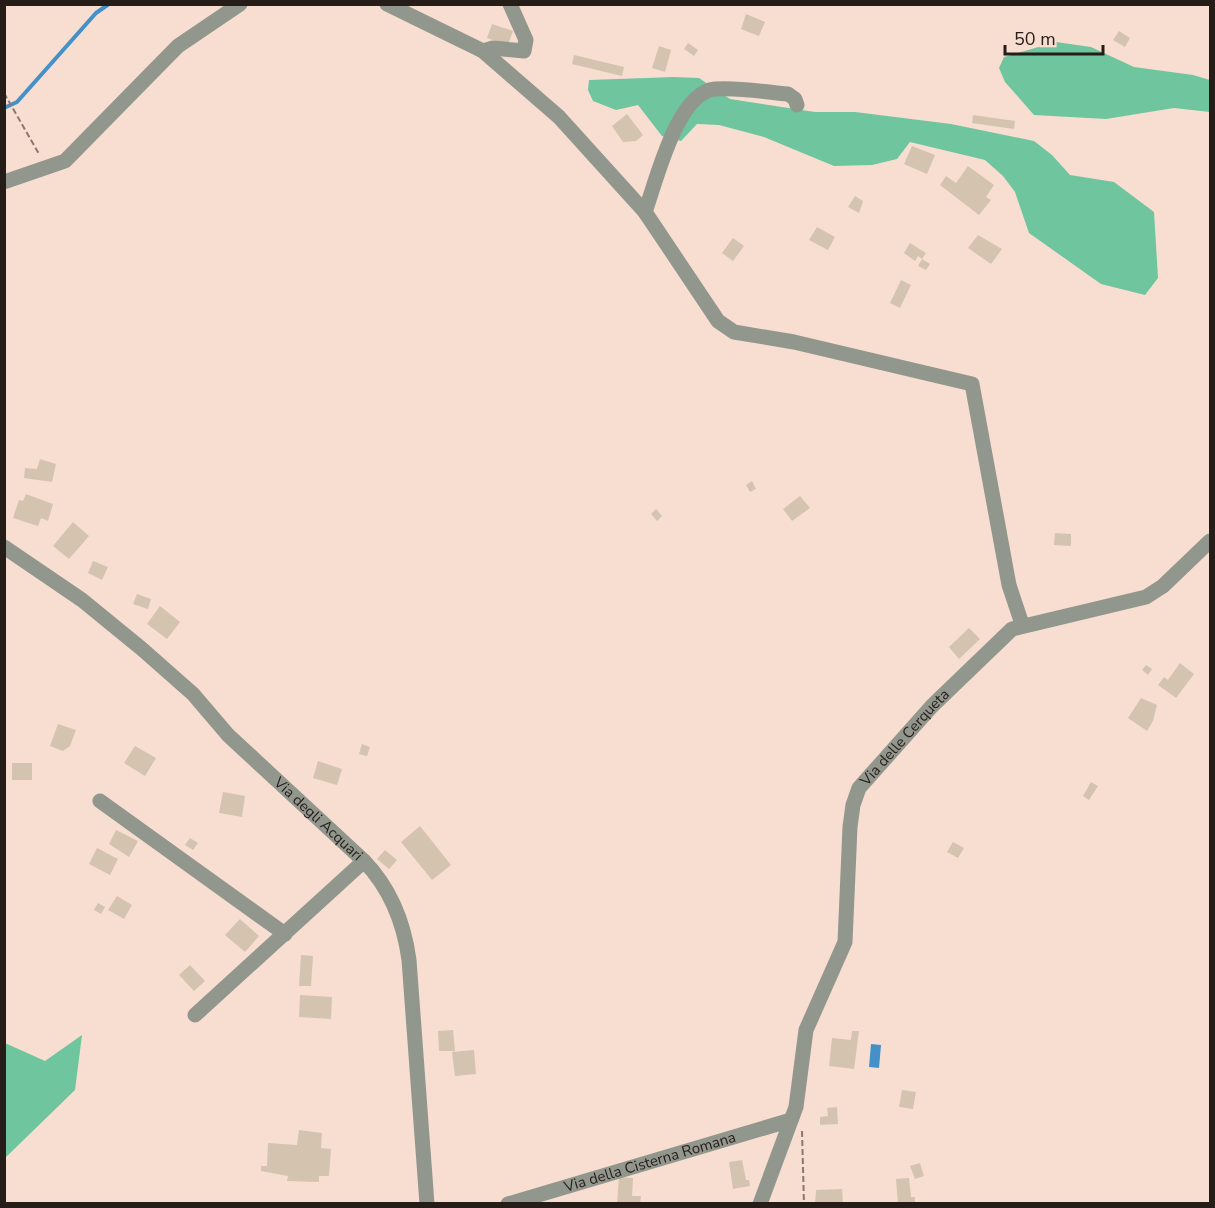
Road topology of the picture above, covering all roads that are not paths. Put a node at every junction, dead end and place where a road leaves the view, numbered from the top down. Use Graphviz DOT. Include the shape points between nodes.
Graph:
graph roads {
  1 [pos="240,4"];
  2 [pos="387,4"];
  3 [pos="510,4"];
  4 [pos="483,51"];
  5 [pos="797,105"];
  6 [pos="4,182"];
  7 [pos="645,212"];
  8 [pos="1210,542"];
  9 [pos="4,546"];
  10 [pos="1022,624"];
  11 [pos="100,801"];
  12 [pos="364,861"];
  13 [pos="285,934"];
  14 [pos="195,1015"];
  15 [pos="791,1120"];
  16 [pos="427,1203"];
  17 [pos="508,1203"];
  18 [pos="760,1203"];
  1 -- 6 [label="street" via="178,46 65,160"];
  2 -- 4 [label="street"];
  3 -- 4 [label="street" via="526,40 524,51"];
  4 -- 7 [label="street" via="559,117"];
  5 -- 7 [label="street" via="788,94 713,89 699,95 677,124"];
  7 -- 10 [label="street" via="718,321 734,332 794,342 972,384 1009,585"];
  8 -- 10 [label="street, Via delle Cerqueta" via="1146,597"];
  9 -- 12 [label="street, Via degli Acquari" via="142,649"];
  10 -- 15 [label="street, Via delle Cerqueta" via="1004,635 940,698 856,793 850,827 844,942 805,1034 797,1102"];
  11 -- 13 [label="street"];
  12 -- 13 [label="street"];
  12 -- 16 [label="street, Via degli Acquari" via="392,900 407,948"];
  13 -- 14 [label="street"];
  15 -- 17 [label="street, Via della Cisterna Romana"];
  15 -- 18 [label="street, Via delle Cerqueta"];
}
